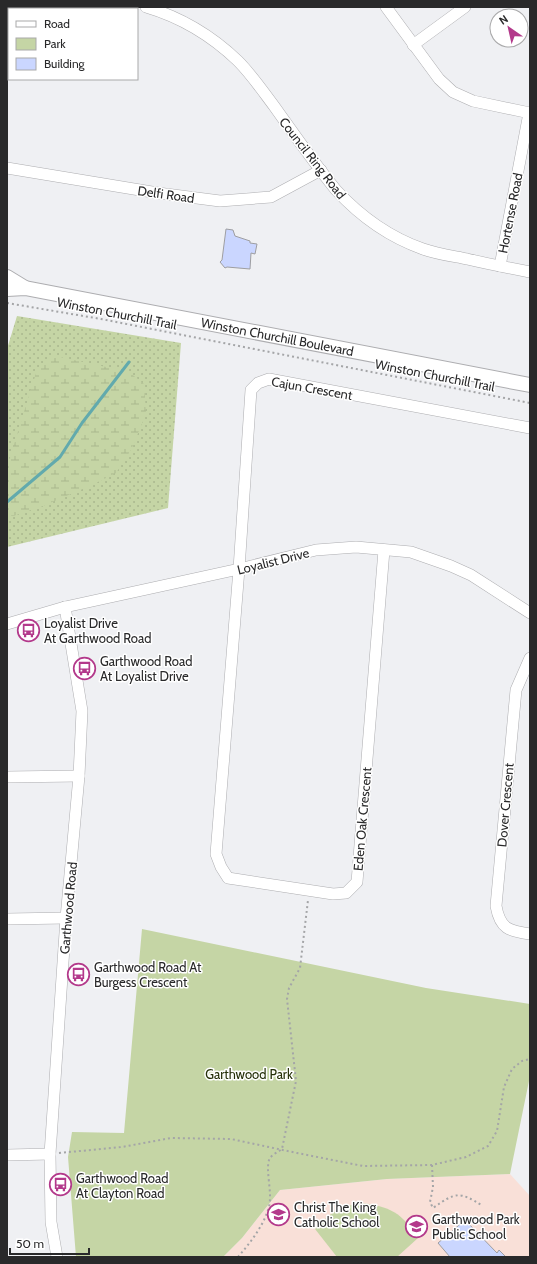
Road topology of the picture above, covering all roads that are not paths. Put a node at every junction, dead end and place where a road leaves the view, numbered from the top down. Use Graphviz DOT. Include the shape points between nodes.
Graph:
graph roads {
  1 [pos="146,7"];
  2 [pos="386,7"];
  3 [pos="464,7"];
  4 [pos="158,9"];
  5 [pos="413,45"];
  6 [pos="530,113"];
  7 [pos="7,168"];
  8 [pos="321,170"];
  9 [pos="500,266"];
  10 [pos="530,272"];
  11 [pos="7,277"];
  12 [pos="25,288"];
  13 [pos="7,289"];
  14 [pos="530,385"];
  15 [pos="530,428"];
  16 [pos="384,550"];
  17 [pos="239,569"];
  18 [pos="65,607"];
  19 [pos="530,613"];
  20 [pos="7,624"];
  21 [pos="530,658"];
  22 [pos="79,776"];
  23 [pos="7,777"];
  24 [pos="66,918"];
  25 [pos="7,919"];
  26 [pos="530,934"];
  27 [pos="50,1154"];
  28 [pos="7,1155"];
  29 [pos="57,1257"];
  1 -- 4 [label="street, Council Ring Road"];
  2 -- 5 [label="street"];
  3 -- 5 [label="street"];
  4 -- 8 [label="street, Council Ring Road" via="199,30 238,61 256,81"];
  5 -- 6 [label="street" via="439,79 453,92 473,101"];
  6 -- 9 [label="street, Hortense Road"];
  7 -- 8 [label="street, Delfi Road" via="220,201 271,197"];
  8 -- 9 [label="street, Council Ring Road" via="357,211 395,237 439,254"];
  9 -- 10 [label="street, Council Ring Road"];
  11 -- 12 [label="main road, Winston Churchill Boulevard"];
  12 -- 13 [label="main road, Winston Churchill Boulevard"];
  12 -- 14 [label="main road, Winston Churchill Boulevard"];
  15 -- 17 [label="street, Cajun Crescent" via="269,379 258,382 251,390"];
  16 -- 17 [label="street, Loyalist Drive" via="356,547 316,550"];
  16 -- 17 [label="street, Eden Oak Crescent" via="357,882 346,893 333,894 228,878 216,854"];
  16 -- 19 [label="street, Loyalist Drive" via="411,552 471,575"];
  17 -- 18 [label="street, Loyalist Drive"];
  18 -- 20 [label="street, Loyalist Drive"];
  18 -- 22 [label="street, Garthwood Road" via="82,711"];
  21 -- 26 [label="street, Dover Crescent" via="516,690 496,906 498,918 506,928"];
  22 -- 23 [label="street"];
  22 -- 24 [label="street, Garthwood Road"];
  24 -- 25 [label="street"];
  24 -- 27 [label="street, Garthwood Road"];
  27 -- 28 [label="street"];
  27 -- 29 [label="street, Garthwood Road" via="50,1222"];
}
